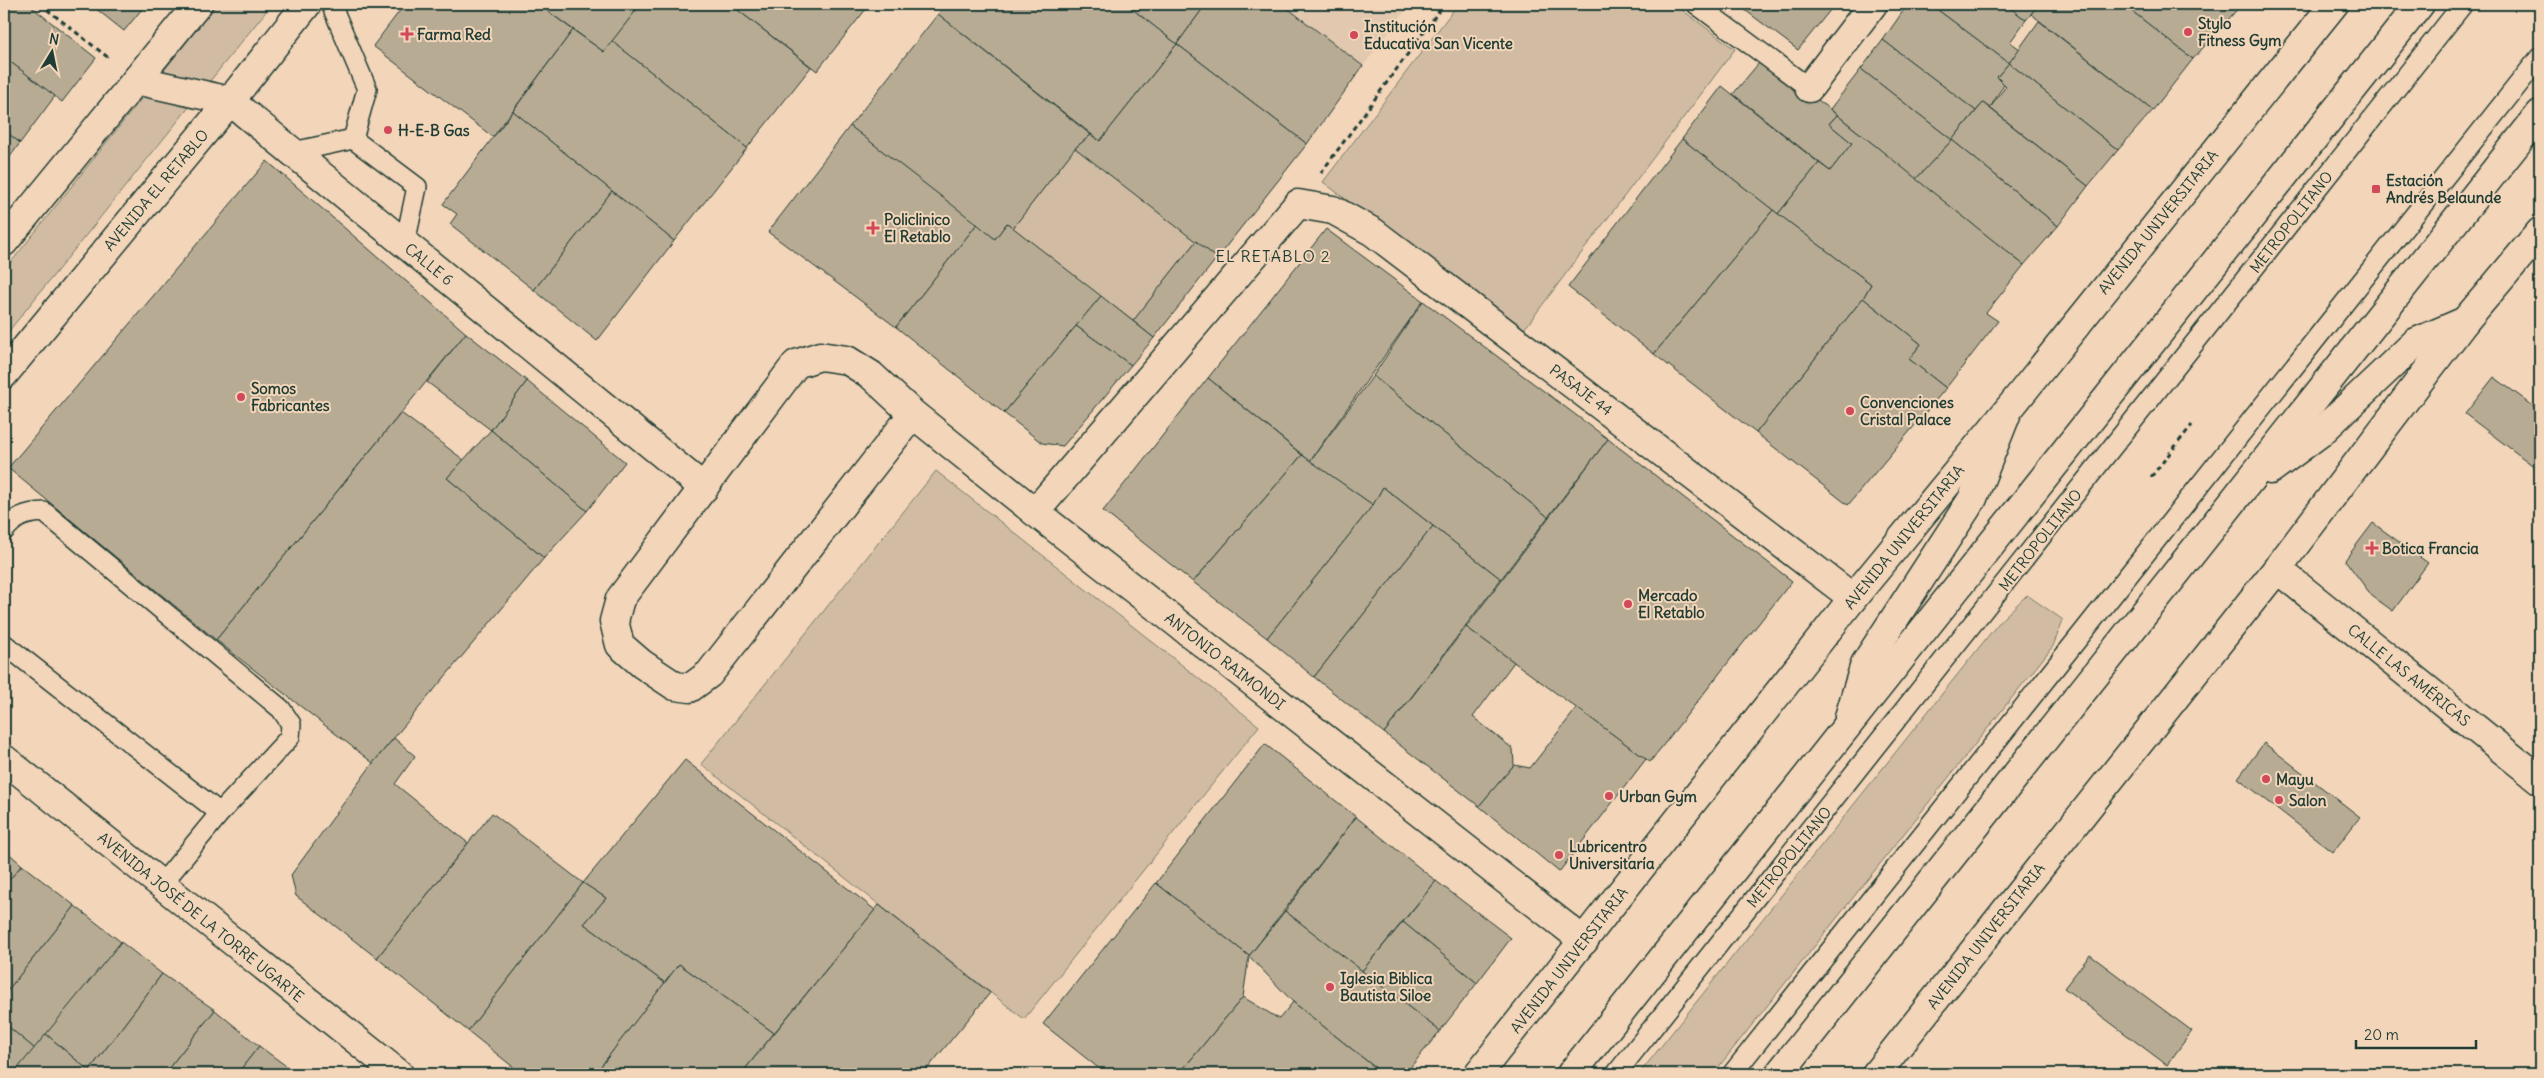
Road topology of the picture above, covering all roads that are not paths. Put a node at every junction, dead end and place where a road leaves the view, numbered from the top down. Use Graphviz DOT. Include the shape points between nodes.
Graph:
graph roads {
  1 [pos="198,4"];
  2 [pos="307,4"];
  3 [pos="331,4"];
  4 [pos="1696,4"];
  5 [pos="1874,4"];
  6 [pos="2334,4"];
  7 [pos="2420,4"];
  8 [pos="2463,4"];
  9 [pos="2540,57"];
  10 [pos="136,80"];
  11 [pos="1809,88"];
  12 [pos="230,101"];
  13 [pos="2540,114"];
  14 [pos="353,139"];
  15 [pos="293,152"];
  16 [pos="2540,232"];
  17 [pos="4,242"];
  18 [pos="405,243"];
  19 [pos="2465,321"];
  20 [pos="4,374"];
  21 [pos="2008,410"];
  22 [pos="912,414"];
  23 [pos="704,488"];
  24 [pos="2239,493"];
  25 [pos="1035,512"];
  26 [pos="4,531"];
  27 [pos="2277,570"];
  28 [pos="1853,598"];
  29 [pos="4,644"];
  30 [pos="1845,731"];
  31 [pos="4,759"];
  32 [pos="2540,780"];
  33 [pos="220,813"];
  34 [pos="161,885"];
  35 [pos="1584,941"];
  36 [pos="399,1074"];
  37 [pos="1478,1074"];
  38 [pos="1571,1074"];
  39 [pos="1616,1074"];
  40 [pos="1732,1074"];
  41 [pos="1779,1074"];
  42 [pos="1876,1074"];
  1 -- 10 [label="street"];
  2 -- 12 [label="street, AVENIDA EL RETABLO"];
  3 -- 14 [label="lane" via="367,89"];
  4 -- 11 [label="lane"];
  5 -- 11 [label="street"];
  6 -- 21 [label="street, AVENIDA UNIVERSITARIA"];
  7 -- 30 [label="street"];
  8 -- 39 [label="lane, METROPOLITANO"];
  9 -- 40 [label="lane"];
  10 -- 12 [label="street, CALLE 6"];
  10 -- 17 [label="street"];
  12 -- 15 [label="street, CALLE 6"];
  12 -- 20 [label="street, AVENIDA EL RETABLO"];
  13 -- 24 [label="street"];
  14 -- 15 [label="lane"];
  14 -- 18 [label="lane" via="417,187"];
  15 -- 18 [label="street, CALLE 6"];
  16 -- 19 [label="street, AVENIDA UNIVERSITARIA"];
  18 -- 23 [label="street, CALLE 6"];
  19 -- 24 [label="street" via="2416,342 2320,432"];
  19 -- 27 [label="street, AVENIDA UNIVERSITARIA"];
  21 -- 28 [label="street, AVENIDA UNIVERSITARIA"];
  21 -- 30 [label="street" via="1973,498 1865,664"];
  22 -- 23 [label="street, ANTONIO RAIMONDI" via="871,375 847,360 820,356 796,364"];
  22 -- 23 [label="street, ANTONIO RAIMONDI" via="709,674 690,688 675,686 620,645 614,621 620,599"];
  22 -- 25 [label="street, ANTONIO RAIMONDI"];
  24 -- 41 [label="street"];
  25 -- 28 [label="street, PASAJE 44" via="1298,204 1333,210 1373,232"];
  25 -- 35 [label="street, ANTONIO RAIMONDI"];
  26 -- 33 [label="lane" via="12,520 27,513 44,512 281,709 291,724 290,737"];
  27 -- 32 [label="street, CALLE LAS AMÉRICAS"];
  27 -- 42 [label="street, AVENIDA UNIVERSITARIA"];
  28 -- 35 [label="street, AVENIDA UNIVERSITARIA"];
  29 -- 33 [label="lane"];
  30 -- 38 [label="street"];
  31 -- 34 [label="street, AVENIDA JOSÉ DE LA TORRE UGARTE"];
  33 -- 34 [label="lane"];
  34 -- 36 [label="street, AVENIDA JOSÉ DE LA TORRE UGARTE"];
  35 -- 37 [label="street, AVENIDA UNIVERSITARIA"];
}
